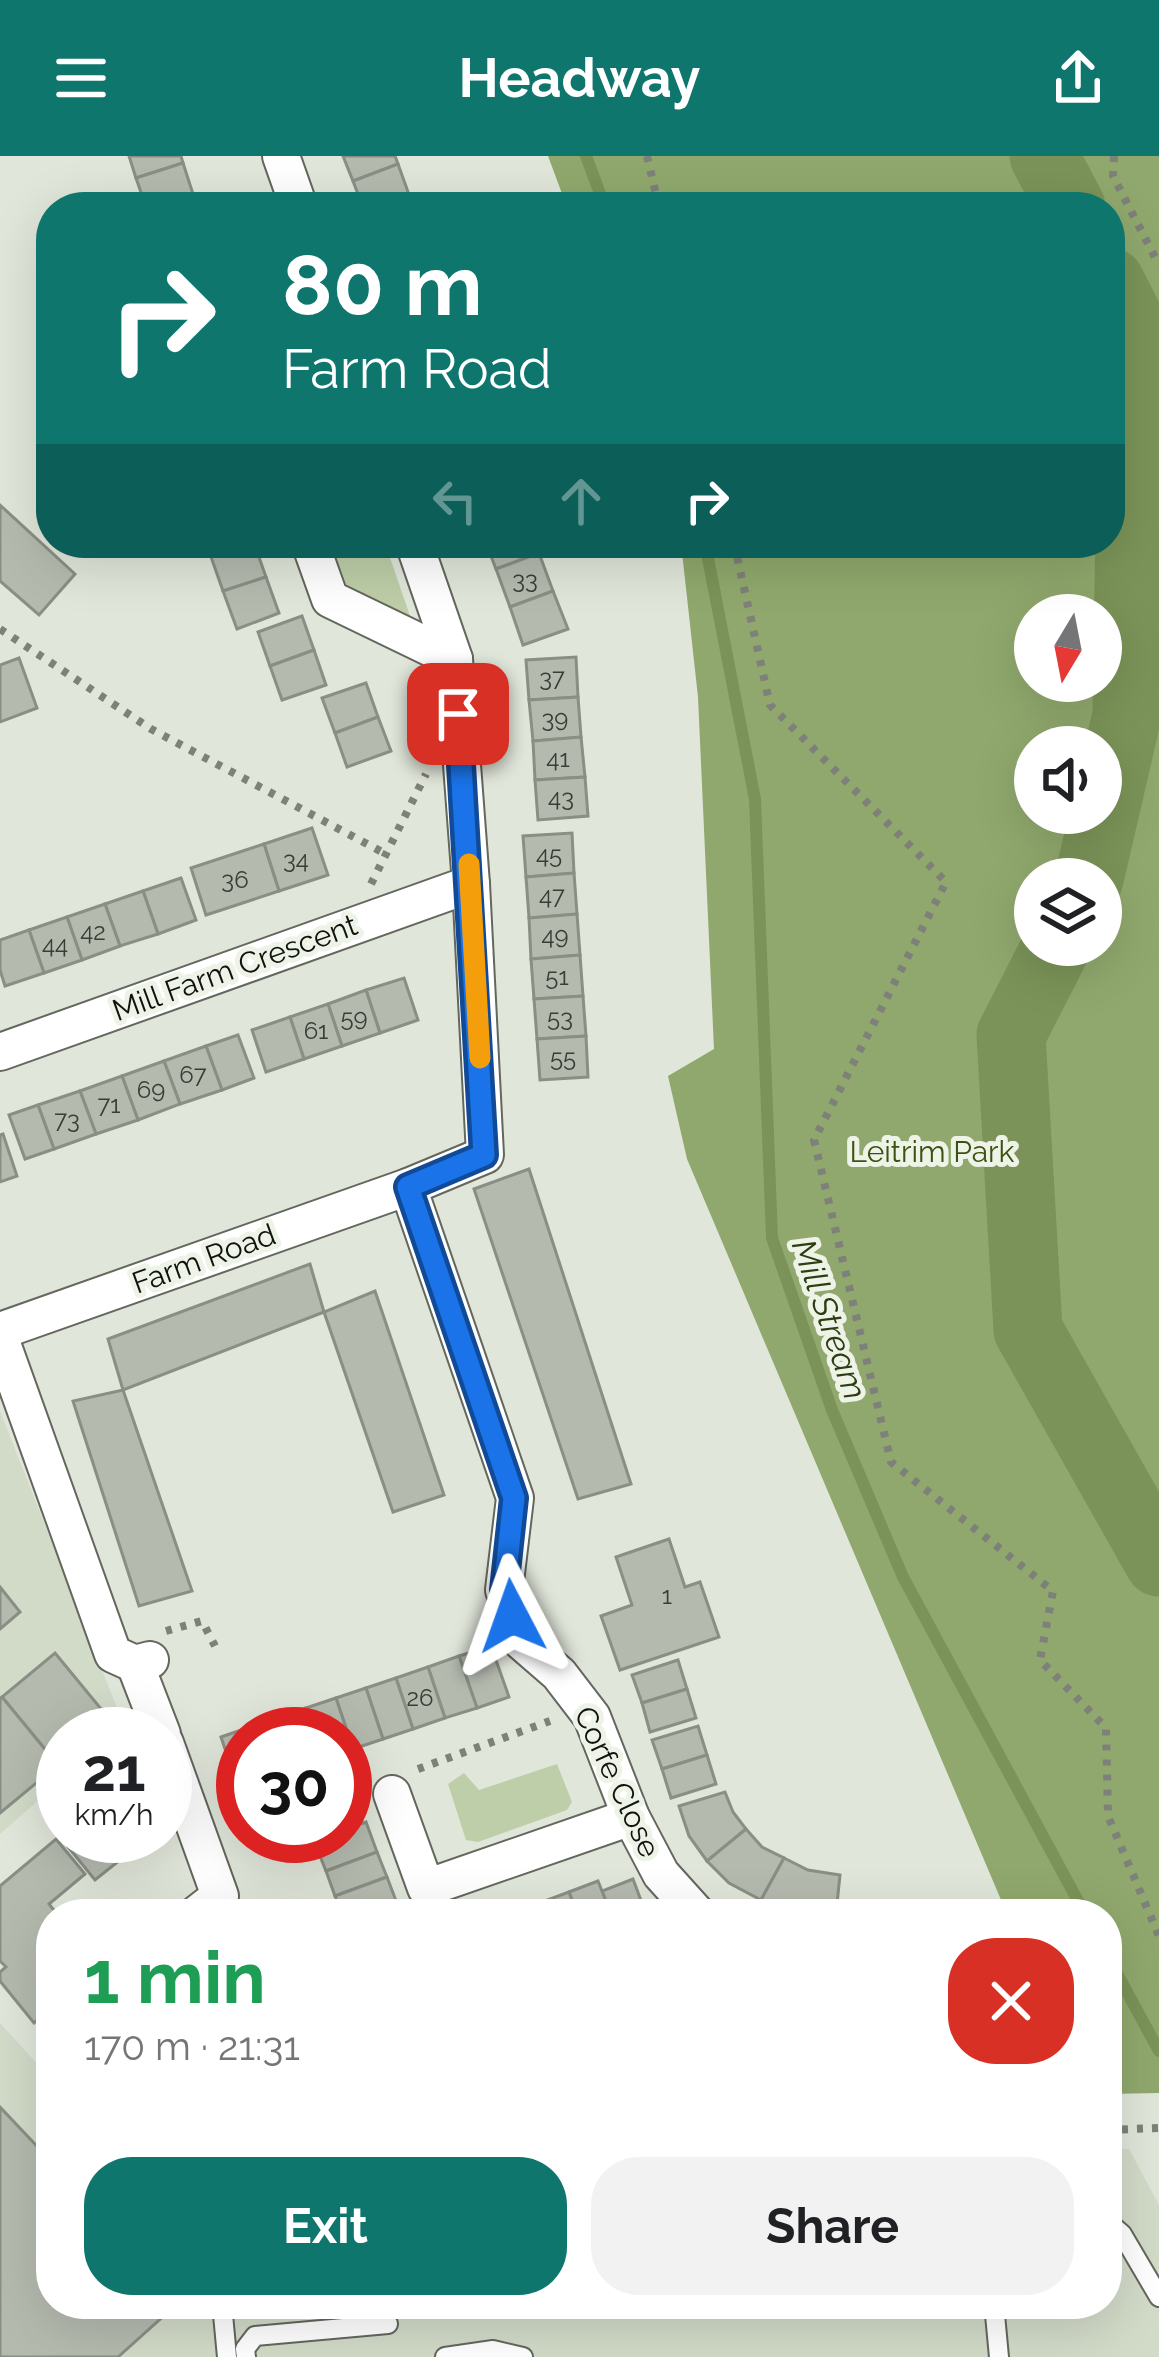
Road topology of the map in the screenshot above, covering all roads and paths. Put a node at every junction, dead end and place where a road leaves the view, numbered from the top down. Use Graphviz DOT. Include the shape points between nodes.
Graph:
graph roads {
  1 [pos="647,156"];
  2 [pos="1114,156"];
  3 [pos="282,160"];
  4 [pos="271,192"];
  5 [pos="294,192"];
  6 [pos="655,192"];
  7 [pos="1121,192"];
  8 [pos="1125,199"];
  9 [pos="1159,265"];
  10 [pos="315,558"];
  11 [pos="419,558"];
  12 [pos="737,558"];
  13 [pos="0,629"];
  14 [pos="454,659"];
  15 [pos="458,714"];
  16 [pos="384,854"];
  17 [pos="471,884"];
  18 [pos="354,926"];
  19 [pos="0,1052"];
  20 [pos="408,1187"];
  21 [pos="0,1335"];
  22 [pos="155,1707"];
  23 [pos="585,1708"];
  24 [pos="399,1784"];
  25 [pos="631,1816"];
  26 [pos="192,1830"];
  27 [pos="213,1899"];
  28 [pos="430,1899"];
  29 [pos="436,1899"];
  30 [pos="684,1899"];
  31 [pos="1159,1936"];
  32 [pos="1159,2128"];
  33 [pos="1122,2129"];
  34 [pos="1122,2234"];
  35 [pos="1159,2296"];
  36 [pos="223,2319"];
  37 [pos="995,2319"];
  38 [pos="388,2324"];
  39 [pos="226,2357"];
  40 [pos="246,2357"];
  41 [pos="445,2357"];
  42 [pos="523,2357"];
  43 [pos="999,2357"];
  1 -- 6 [label="path"];
  2 -- 7 [label="path"];
  3 -- 4 [label="street"];
  3 -- 5 [label="street"];
  8 -- 9 [label="path"];
  10 -- 14 [label="street" via="330,599"];
  11 -- 14 [label="street"];
  12 -- 31 [label="path" via="770,705 946,882 814,1140 891,1462 1053,1591 1040,1660 1106,1727 1108,1816"];
  13 -- 16 [label="path" via="151,729"];
  14 -- 15 [label="street"];
  15 -- 16 [label="path"];
  15 -- 17 [label="street"];
  16 -- 18 [label="path"];
  17 -- 18 [label="street, Mill Farm Crescent"];
  17 -- 20 [label="street, Farm Road" via="484,1155"];
  18 -- 19 [label="street, Mill Farm Crescent"];
  20 -- 21 [label="street, Farm Road"];
  20 -- 23 [label="street, Corfe Close" via="514,1498 504,1590 521,1641"];
  21 -- 22 [label="street, Farm Road" via="113,1654 143,1662"];
  23 -- 24 [label="path"];
  23 -- 25 [label="street, Corfe Close"];
  24 -- 28 [label="street"];
  25 -- 29 [label="street"];
  25 -- 30 [label="street, Corfe Close"];
  26 -- 27 [label="street"];
  32 -- 33 [label="path"];
  34 -- 35 [label="lane"];
  36 -- 39 [label="lane"];
  37 -- 43 [label="lane"];
  38 -- 40 [label="lane" via="255,2336"];
  41 -- 42 [label="lane" via="494,2350"];
}
